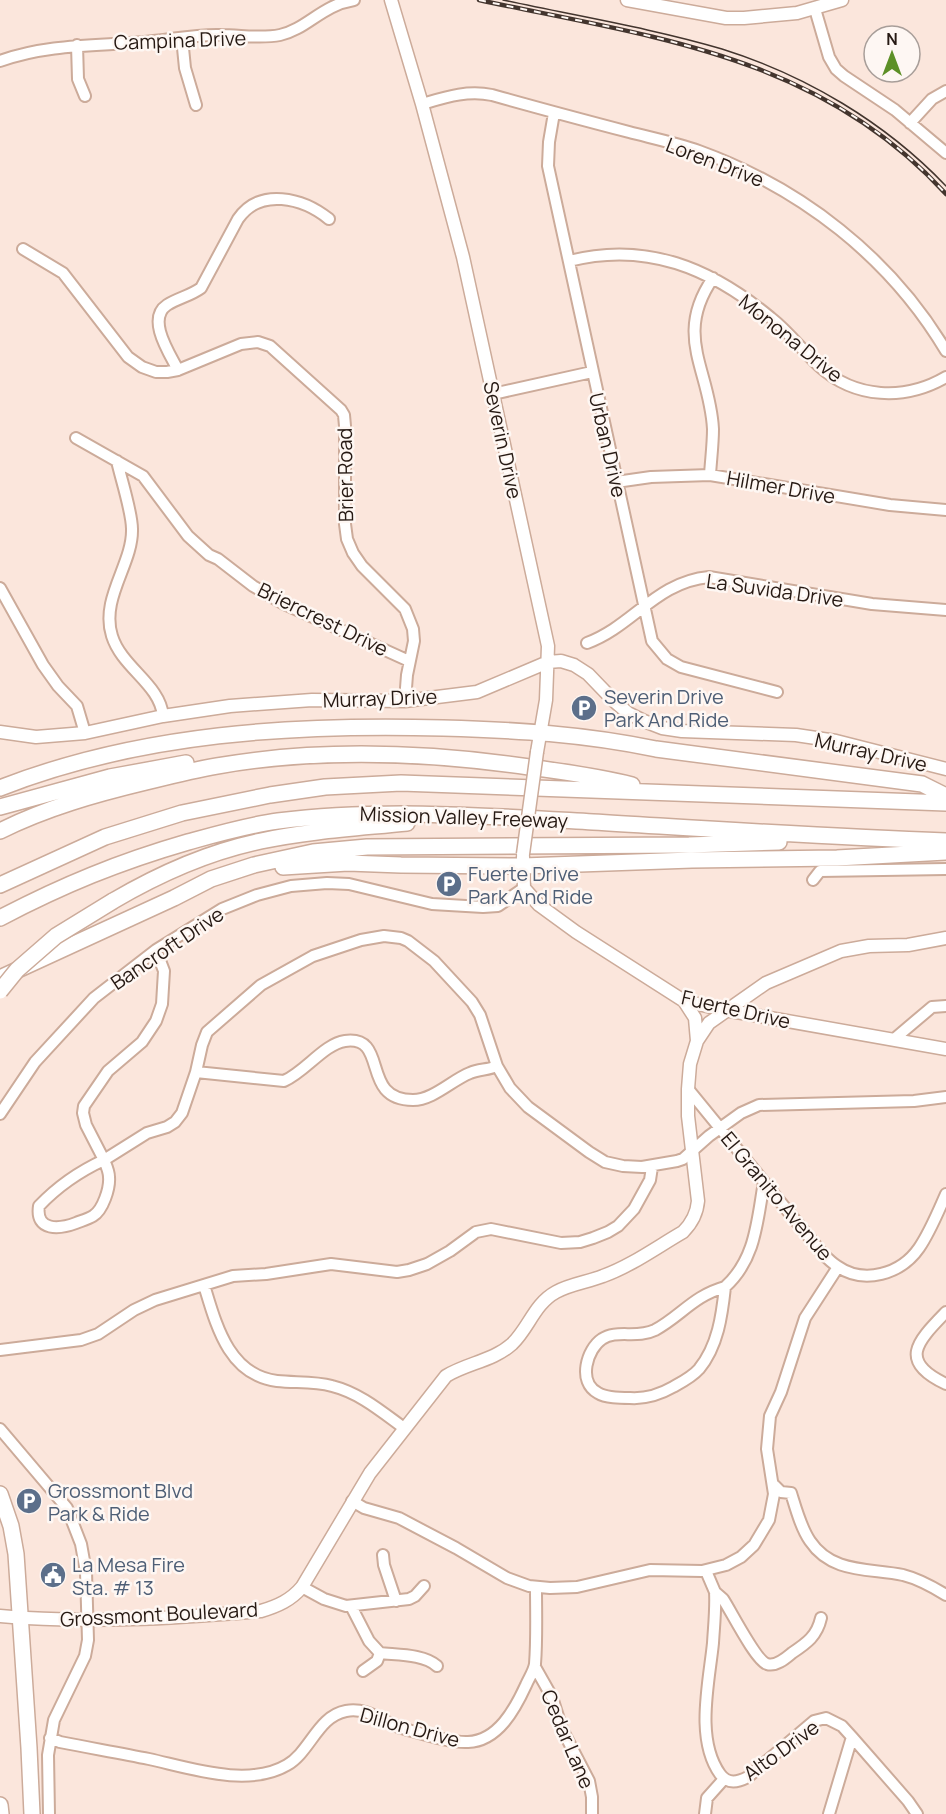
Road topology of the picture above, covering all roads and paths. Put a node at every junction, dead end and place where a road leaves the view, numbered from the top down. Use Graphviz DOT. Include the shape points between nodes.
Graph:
graph roads {
  1 [pos="354,0"];
  2 [pos="391,0"];
  3 [pos="627,0"];
  4 [pos="842,0"];
  5 [pos="815,9"];
  6 [pos="182,38"];
  7 [pos="77,45"];
  8 [pos="0,61"];
  9 [pos="946,91"];
  10 [pos="85,96"];
  11 [pos="422,104"];
  12 [pos="196,105"];
  13 [pos="554,113"];
  14 [pos="910,123"];
  15 [pos="946,153"];
  16 [pos="329,219"];
  17 [pos="23,249"];
  18 [pos="569,261"];
  19 [pos="713,278"];
  20 [pos="946,351"];
  21 [pos="178,370"];
  22 [pos="592,372"];
  23 [pos="946,377"];
  24 [pos="493,394"];
  25 [pos="76,438"];
  26 [pos="117,461"];
  27 [pos="710,475"];
  28 [pos="616,482"];
  29 [pos="946,510"];
  30 [pos="0,588"];
  31 [pos="644,605"];
  32 [pos="946,610"];
  33 [pos="588,643"];
  34 [pos="409,661"];
  35 [pos="548,662"];
  36 [pos="777,692"];
  37 [pos="405,701"];
  38 [pos="163,716"];
  39 [pos="541,731"];
  40 [pos="0,732"];
  41 [pos="85,733"];
  42 [pos="261,760"];
  43 [pos="946,769"];
  44 [pos="0,788"];
  45 [pos="658,792"];
  46 [pos="946,796"];
  47 [pos="946,803"];
  48 [pos="7,805"];
  49 [pos="469,817"];
  50 [pos="0,831"];
  51 [pos="872,839"];
  52 [pos="946,841"];
  53 [pos="946,852"];
  54 [pos="523,860"];
  55 [pos="946,869"];
  56 [pos="813,880"];
  57 [pos="4,882"];
  58 [pos="524,888"];
  59 [pos="174,898"];
  60 [pos="22,907"];
  61 [pos="0,918"];
  62 [pos="0,923"];
  63 [pos="946,938"];
  64 [pos="156,950"];
  65 [pos="1,981"];
  66 [pos="684,1001"];
  67 [pos="946,1006"];
  68 [pos="725,1010"];
  69 [pos="893,1040"];
  70 [pos="697,1041"];
  71 [pos="946,1050"];
  72 [pos="496,1066"];
  73 [pos="196,1072"];
  74 [pos="688,1089"];
  75 [pos="946,1097"];
  76 [pos="0,1114"];
  77 [pos="720,1128"];
  78 [pos="692,1151"];
  79 [pos="104,1160"];
  80 [pos="652,1167"];
  81 [pos="764,1182"];
  82 [pos="946,1194"];
  83 [pos="838,1267"];
  84 [pos="204,1284"];
  85 [pos="725,1287"];
  86 [pos="946,1312"];
  87 [pos="0,1350"];
  88 [pos="946,1384"];
  89 [pos="404,1428"];
  90 [pos="0,1429"];
  91 [pos="774,1485"];
  92 [pos="0,1494"];
  93 [pos="352,1501"];
  94 [pos="383,1555"];
  95 [pos="706,1571"];
  96 [pos="424,1586"];
  97 [pos="302,1587"];
  98 [pos="536,1587"];
  99 [pos="715,1592"];
  100 [pos="946,1595"];
  101 [pos="396,1601"];
  102 [pos="351,1606"];
  103 [pos="0,1616"];
  104 [pos="21,1618"];
  105 [pos="821,1618"];
  106 [pos="88,1619"];
  107 [pos="380,1653"];
  108 [pos="437,1666"];
  109 [pos="535,1667"];
  110 [pos="363,1671"];
  111 [pos="51,1737"];
  112 [pos="852,1737"];
  113 [pos="724,1779"];
  114 [pos="0,1805"];
  115 [pos="1,1814"];
  116 [pos="32,1814"];
  117 [pos="49,1814"];
  118 [pos="592,1814"];
  119 [pos="705,1814"];
  120 [pos="829,1814"];
  121 [pos="917,1814"];
  1 -- 6 [label="street, Campina Drive" via="333,6 282,34 259,38 222,34"];
  2 -- 11 [label="main road, Severin Drive"];
  3 -- 5 [label="main road" via="726,18 780,16"];
  4 -- 5 [label="main road"];
  5 -- 14 [label="street" via="836,69"];
  6 -- 7 [label="street, Campina Drive"];
  6 -- 12 [label="street" via="185,68"];
  7 -- 8 [label="street, Campina Drive"];
  7 -- 10 [label="street" via="78,79"];
  9 -- 14 [label="street" via="932,99"];
  11 -- 13 [label="street, Loren Drive" via="476,93"];
  11 -- 24 [label="main road, Severin Drive" via="463,257"];
  13 -- 18 [label="street, Urban Drive" via="548,166"];
  13 -- 20 [label="street, Loren Drive" via="701,152 786,192 862,247 912,302"];
  14 -- 15 [label="street"];
  16 -- 21 [label="street" via="318,210 279,198 262,200 246,210 201,288 164,306 160,313 160,333"];
  17 -- 21 [label="street, Brier Road" via="63,273 133,362 156,372"];
  18 -- 19 [label="street, Monona Drive" via="614,253 644,255 673,261"];
  18 -- 22 [label="street, Urban Drive"];
  19 -- 23 [label="street, Monona Drive" via="769,316 819,366 845,384 876,393 899,394"];
  19 -- 27 [label="street" via="697,310 694,332 713,428"];
  21 -- 34 [label="street, Brier Road" via="241,344 258,342 270,346 341,410 345,426 347,539 362,566 408,613 414,635"];
  22 -- 24 [label="street"];
  22 -- 28 [label="street, Urban Drive"];
  24 -- 35 [label="main road, Severin Drive" via="548,646"];
  25 -- 26 [label="street, Briercrest Drive"];
  26 -- 34 [label="street, Briercrest Drive" via="143,476 188,536 253,586"];
  26 -- 38 [label="street" via="133,528 112,600 112,636 127,664 154,692"];
  27 -- 28 [label="street, Hilmer Drive"];
  27 -- 29 [label="street, Hilmer Drive" via="890,505"];
  28 -- 31 [label="street, Urban Drive"];
  30 -- 41 [label="street" via="43,665 77,706"];
  31 -- 32 [label="street, La Suvida Drive" via="692,579 709,577 872,604"];
  31 -- 33 [label="street, La Suvida Drive" via="601,638"];
  31 -- 36 [label="street, Urban Drive" via="652,640 674,663"];
  34 -- 37 [label="street, Brier Road"];
  35 -- 37 [label="main road, Murray Drive" via="477,692"];
  35 -- 39 [label="main road, Severin Drive"];
  35 -- 43 [label="main road, Murray Drive" via="574,665 628,713 662,728 796,735"];
  37 -- 38 [label="main road, Murray Drive" via="312,700"];
  38 -- 41 [label="main road, Murray Drive"];
  39 -- 44 [label="highway" via="368,726 258,731 118,753"];
  39 -- 46 [label="highway" via="922,784"];
  39 -- 54 [label="main road, Severin Drive, bridge"];
  40 -- 41 [label="main road, Murray Drive" via="36,737"];
  42 -- 45 [label="highway" via="358,754 439,757 599,776"];
  42 -- 48 [label="highway" via="198,761 143,770"];
  42 -- 50 [label="highway" via="216,766 104,792"];
  45 -- 47 [label="highway, Mission Valley Freeway"];
  45 -- 57 [label="highway, Mission Valley Freeway" via="401,783 325,787 182,813 105,837"];
  49 -- 51 [label="highway, Mission Valley Freeway"];
  49 -- 60 [label="highway, Mission Valley Freeway" via="353,814 276,822 214,834 103,869"];
  49 -- 65 [label="highway, bridge" via="262,841 193,862 137,887 56,936"];
  51 -- 52 [label="highway, Mission Valley Freeway"];
  51 -- 59 [label="highway" via="345,848 254,865 210,879"];
  53 -- 54 [label="highway" via="837,858"];
  54 -- 58 [label="main road, Severin Drive"];
  54 -- 59 [label="highway" via="290,866 233,877"];
  55 -- 56 [label="street" via="820,871"];
  58 -- 64 [label="street, Bancroft Drive" via="498,906 483,908 432,904 350,884 291,885 222,909"];
  58 -- 66 [label="main road, Fuerte Drive" via="550,914"];
  59 -- 65 [label="highway"];
  60 -- 61 [label="highway, Mission Valley Freeway"];
  60 -- 62 [label="highway"];
  63 -- 68 [label="main road, Grossmont Boulevard" via="840,951 766,983"];
  64 -- 76 [label="street, Bancroft Drive" via="94,998 64,1028"];
  64 -- 79 [label="street" via="164,971 162,1004 156,1021 142,1042 108,1071 84,1106 86,1125"];
  66 -- 68 [label="main road, Fuerte Drive"];
  66 -- 70 [label="main road" via="695,1018"];
  67 -- 69 [label="street" via="932,1006"];
  68 -- 69 [label="main road, Fuerte Drive"];
  68 -- 70 [label="main road, Grossmont Boulevard" via="709,1023"];
  69 -- 71 [label="main road, Fuerte Drive"];
  70 -- 74 [label="main road, Grossmont Boulevard"];
  72 -- 73 [label="street" via="473,1071 425,1098 412,1100 387,1090 378,1079 369,1049 352,1041 334,1045 284,1081"];
  72 -- 73 [label="street" via="472,1002 434,961 408,941 384,936 313,956 261,985 207,1032"];
  72 -- 80 [label="street" via="528,1107 589,1152 614,1165"];
  73 -- 79 [label="street" via="175,1122 147,1133"];
  74 -- 77 [label="street, El Granito Avenue"];
  74 -- 78 [label="main road, Grossmont Boulevard"];
  75 -- 77 [label="street" via="804,1105 765,1103 746,1109"];
  77 -- 78 [label="street"];
  77 -- 81 [label="street, El Granito Avenue"];
  78 -- 80 [label="street" via="677,1161"];
  78 -- 89 [label="main road, Grossmont Boulevard" via="697,1207 694,1219 683,1232 604,1276 555,1292 535,1310 512,1344 446,1376"];
  79 -- 79 [label="street" via="64,1182 39,1206 44,1223 60,1228 99,1211 110,1175"];
  80 -- 84 [label="street" via="650,1180 634,1209 618,1226 580,1242 561,1243 491,1229 476,1232 428,1264 409,1270 322,1264 233,1276"];
  81 -- 83 [label="street, El Granito Avenue"];
  81 -- 85 [label="street" via="750,1254 735,1279"];
  82 -- 83 [label="street, El Granito Avenue" via="920,1247 906,1263 874,1276"];
  83 -- 91 [label="street" via="805,1318 770,1416 767,1449"];
  84 -- 87 [label="street" via="155,1300 81,1340"];
  84 -- 89 [label="street" via="219,1336 239,1364 275,1381 319,1383 352,1392"];
  85 -- 85 [label="street" via="695,1299 657,1329 600,1340 586,1363 588,1379 598,1394 644,1399 668,1390 698,1370 716,1338"];
  86 -- 88 [label="street" via="916,1351 923,1371"];
  89 -- 93 [label="main road, Grossmont Boulevard"];
  90 -- 106 [label="street" via="59,1498 74,1523 87,1572"];
  91 -- 95 [label="street" via="772,1511 759,1539 734,1561"];
  91 -- 100 [label="street" via="791,1494 808,1538 830,1560 855,1570 905,1576"];
  92 -- 104 [label="highway" via="15,1545"];
  93 -- 97 [label="main road, Grossmont Boulevard"];
  93 -- 98 [label="street" via="407,1522 507,1578"];
  94 -- 101 [label="street"];
  95 -- 98 [label="street" via="650,1570 577,1587"];
  95 -- 99 [label="street, Alto Drive"];
  96 -- 101 [label="street" via="415,1596"];
  97 -- 102 [label="street" via="336,1604"];
  97 -- 106 [label="main road, Grossmont Boulevard" via="290,1599 261,1611"];
  98 -- 109 [label="street, Dillon Drive"];
  99 -- 105 [label="street, Alto Drive" via="766,1664 784,1659 811,1639"];
  99 -- 113 [label="street, Alto Drive" via="706,1725 711,1759"];
  101 -- 102 [label="street"];
  102 -- 107 [label="street" via="369,1641"];
  103 -- 104 [label="main road, Grossmont Boulevard"];
  104 -- 106 [label="main road, Grossmont Boulevard"];
  104 -- 116 [label="highway"];
  106 -- 111 [label="street" via="85,1656 57,1712"];
  107 -- 108 [label="street" via="422,1658"];
  107 -- 110 [label="street" via="377,1661"];
  109 -- 111 [label="street, Dillon Drive" via="514,1710 480,1740 465,1743 422,1734 389,1724 366,1711 346,1711 327,1722 294,1760 265,1774 218,1774 183,1768"];
  109 -- 118 [label="street, Cedar Lane" via="589,1781"];
  111 -- 117 [label="street"];
  112 -- 113 [label="street, Alto Drive" via="833,1720 814,1721 748,1777 739,1782"];
  112 -- 120 [label="street"];
  112 -- 121 [label="street, Alto Drive"];
  113 -- 119 [label="street" via="707,1798"];
  114 -- 115 [label="highway"];
}
